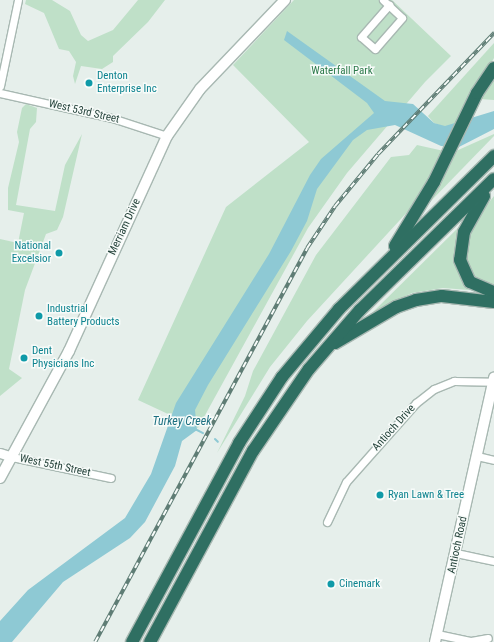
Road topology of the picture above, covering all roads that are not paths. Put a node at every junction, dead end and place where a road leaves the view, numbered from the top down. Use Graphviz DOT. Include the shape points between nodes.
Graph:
graph roads {
  1 [pos="18,0"];
  2 [pos="285,0"];
  3 [pos="383,0"];
  4 [pos="389,6"];
  5 [pos="494,68"];
  6 [pos="0,86"];
  7 [pos="0,93"];
  8 [pos="167,136"];
  9 [pos="494,156"];
  10 [pos="494,180"];
  11 [pos="384,264"];
  12 [pos="494,292"];
  13 [pos="494,302"];
  14 [pos="324,351"];
  15 [pos="493,380"];
  16 [pos="0,453"];
  17 [pos="477,456"];
  18 [pos="12,457"];
  19 [pos="494,460"];
  20 [pos="0,478"];
  21 [pos="110,478"];
  22 [pos="327,522"];
  23 [pos="456,553"];
  24 [pos="494,561"];
  25 [pos="436,638"];
  26 [pos="488,638"];
  27 [pos="132,642"];
  28 [pos="150,642"];
  1 -- 6 [label="street"];
  2 -- 8 [label="main road, Merriam Drive" via="200,89"];
  3 -- 4 [label="street"];
  4 -- 4 [label="street" via="402,18 375,49 361,37"];
  5 -- 11 [label="highway" via="477,93 449,154"];
  7 -- 8 [label="street, West 53rd Street" via="112,118"];
  8 -- 18 [label="main road, Merriam Drive" via="69,350"];
  9 -- 11 [label="highway"];
  10 -- 12 [label="highway" via="467,224 460,253 465,276 477,287"];
  10 -- 14 [label="highway" via="360,310"];
  11 -- 27 [label="highway" via="318,333 257,415"];
  13 -- 14 [label="highway" via="442,296 416,300 376,318"];
  14 -- 28 [label="highway" via="253,451"];
  15 -- 17 [label="main road, Antioch Road"];
  15 -- 22 [label="street, Antioch Drive" via="454,381 434,389 416,403 346,482"];
  16 -- 18 [label="street, West 55th Street"];
  17 -- 19 [label="street"];
  17 -- 23 [label="main road, Antioch Road"];
  18 -- 20 [label="main road, Merriam Drive"];
  18 -- 21 [label="street, West 55th Street"];
  23 -- 24 [label="street"];
  23 -- 25 [label="main road, Antioch Road"];
  25 -- 26 [label="street" via="471,641"];
}
